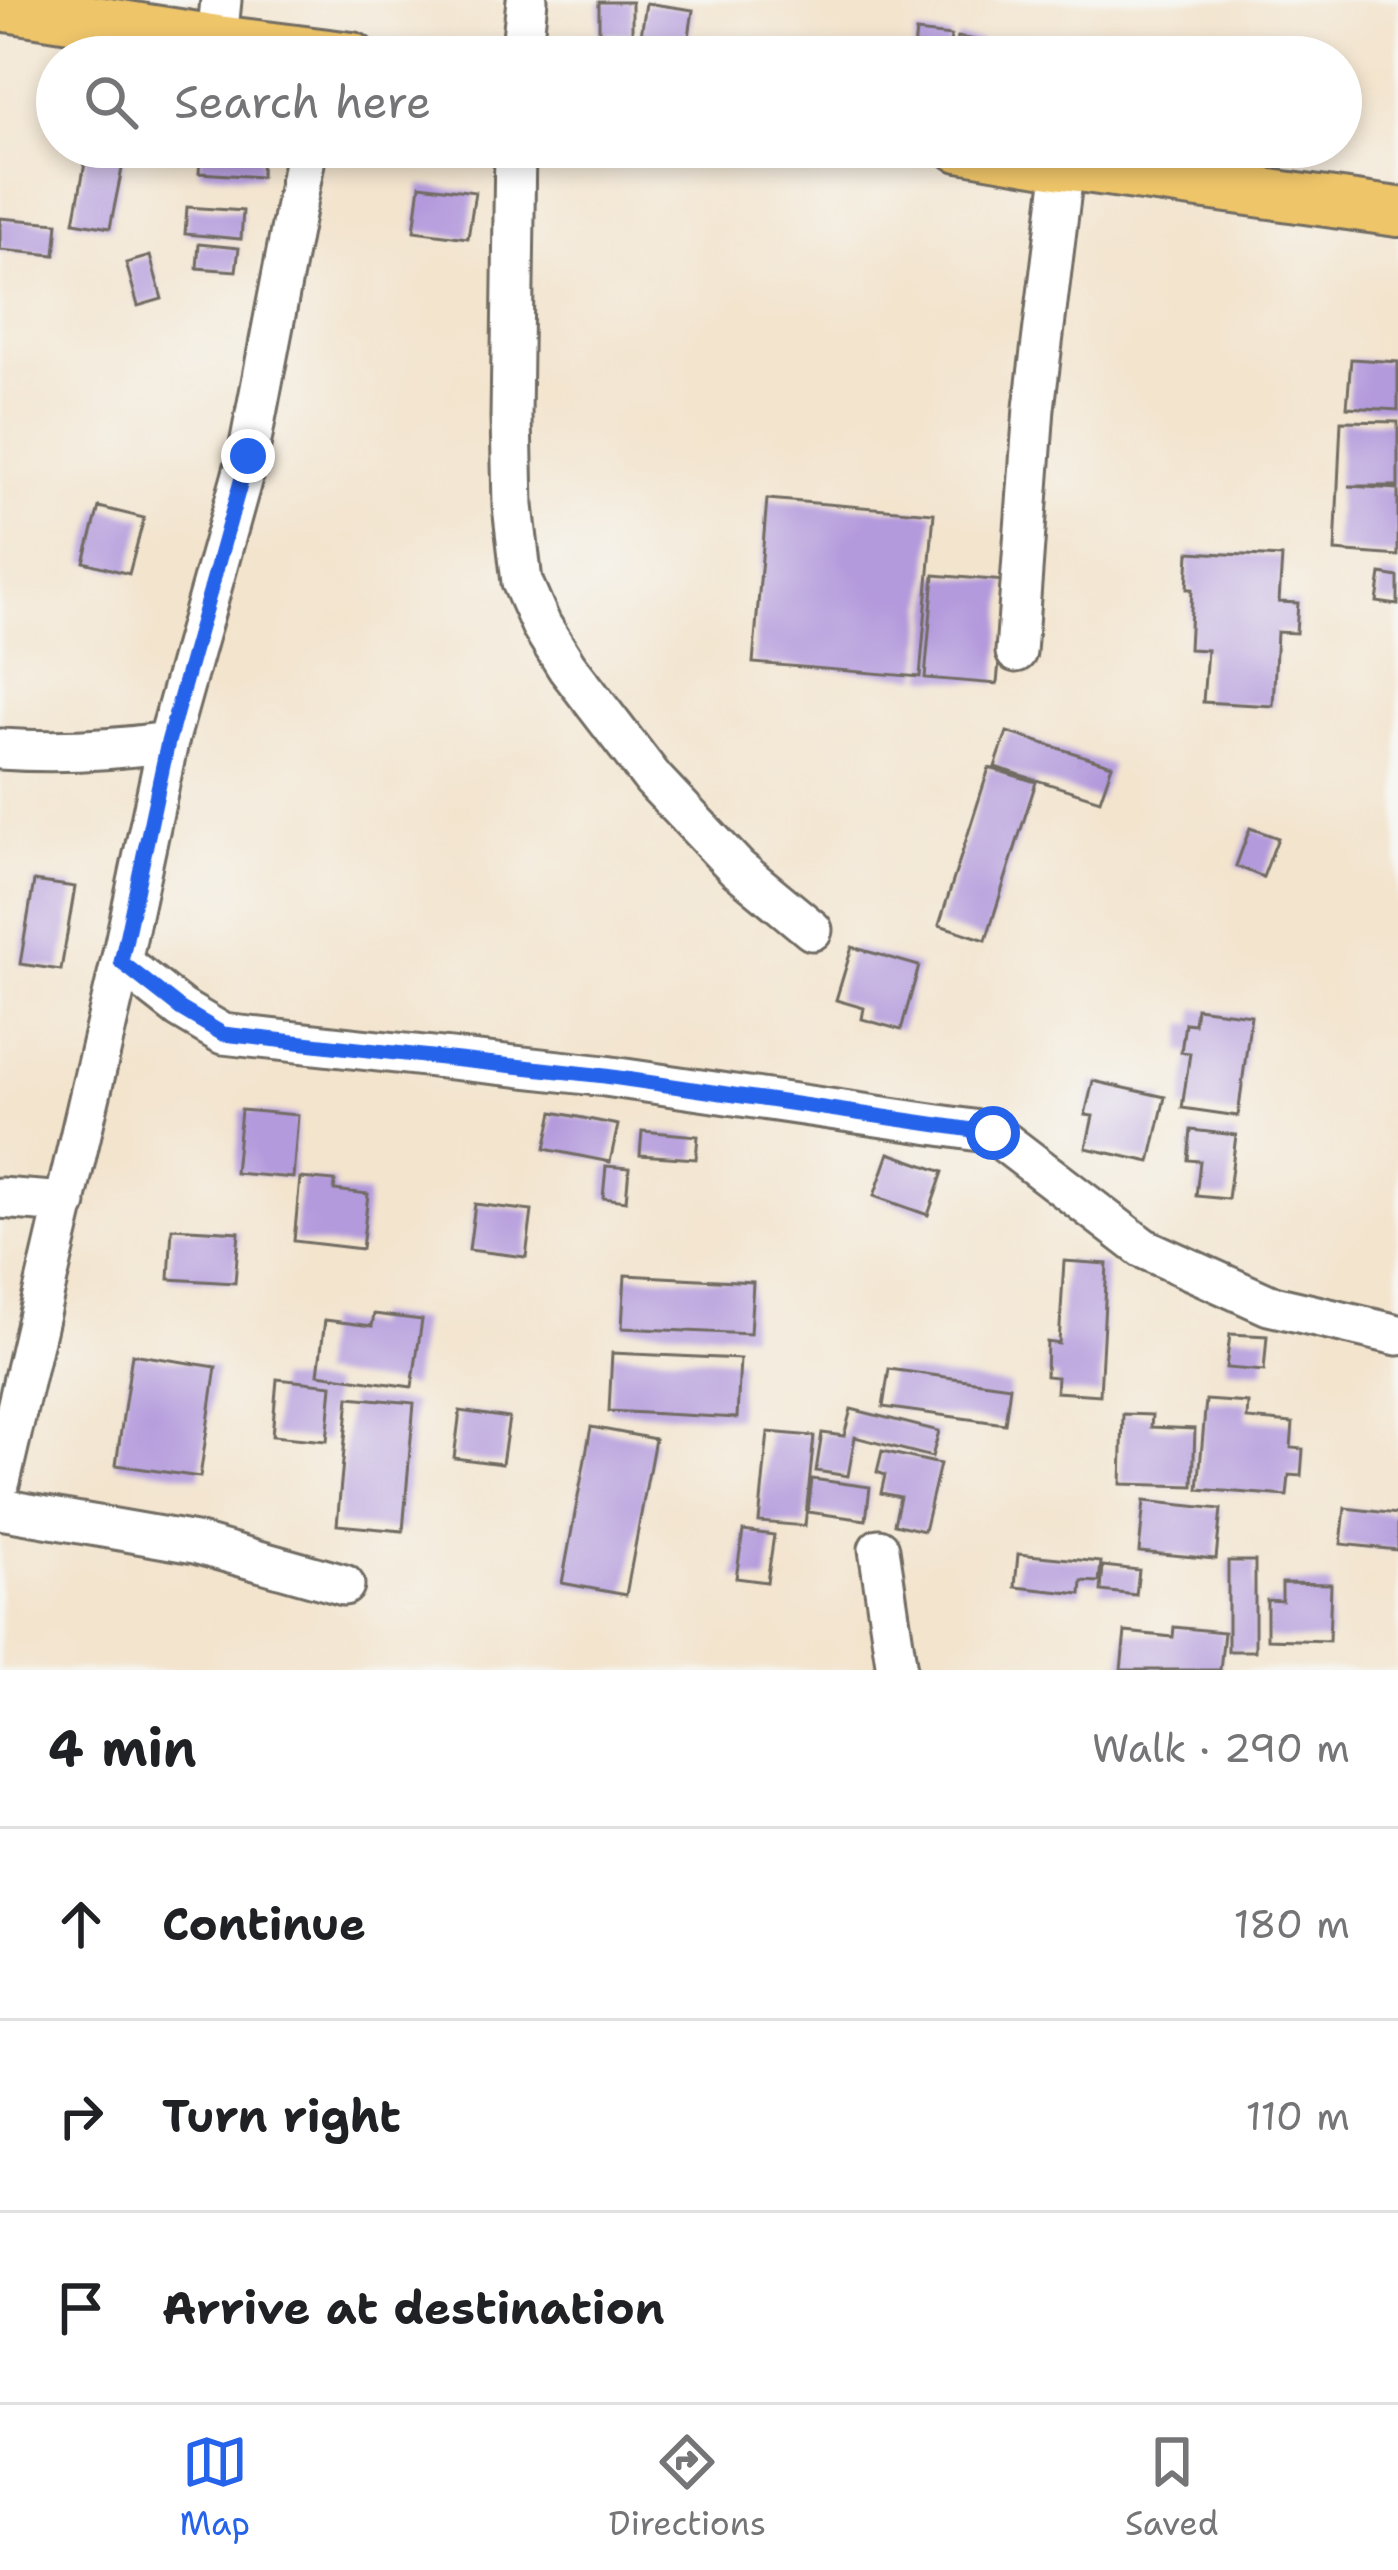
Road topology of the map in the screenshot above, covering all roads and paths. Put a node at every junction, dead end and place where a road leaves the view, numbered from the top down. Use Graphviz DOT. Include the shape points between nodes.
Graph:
graph roads {
  1 [pos="527,0"];
  2 [pos="0,5"];
  3 [pos="219,20"];
  4 [pos="270,36"];
  5 [pos="523,36"];
  6 [pos="303,168"];
  7 [pos="515,168"];
  8 [pos="1064,168"];
  9 [pos="1085,168"];
  10 [pos="1398,212"];
  11 [pos="1016,652"];
  12 [pos="168,742"];
  13 [pos="0,749"];
  14 [pos="812,930"];
  15 [pos="121,962"];
  16 [pos="0,1198"];
  17 [pos="66,1203"];
  18 [pos="1398,1335"];
  19 [pos="0,1480"];
  20 [pos="0,1509"];
  21 [pos="878,1549"];
  22 [pos="344,1585"];
  23 [pos="897,1670"];
  1 -- 5 [label="street"];
  2 -- 3 [label="main road"];
  3 -- 4 [label="main road"];
  6 -- 12 [label="street" via="248,456"];
  7 -- 14 [label="street" via="511,418 522,582 567,667 653,778 736,868"];
  8 -- 11 [label="street"];
  9 -- 10 [label="main road"];
  12 -- 13 [label="street"];
  12 -- 15 [label="street"];
  15 -- 17 [label="street"];
  15 -- 18 [label="street" via="223,1034 605,1076 993,1133 1143,1248 1269,1305"];
  16 -- 17 [label="street"];
  17 -- 19 [label="street"];
  20 -- 22 [label="street" via="195,1543"];
  21 -- 23 [label="street"];
}
